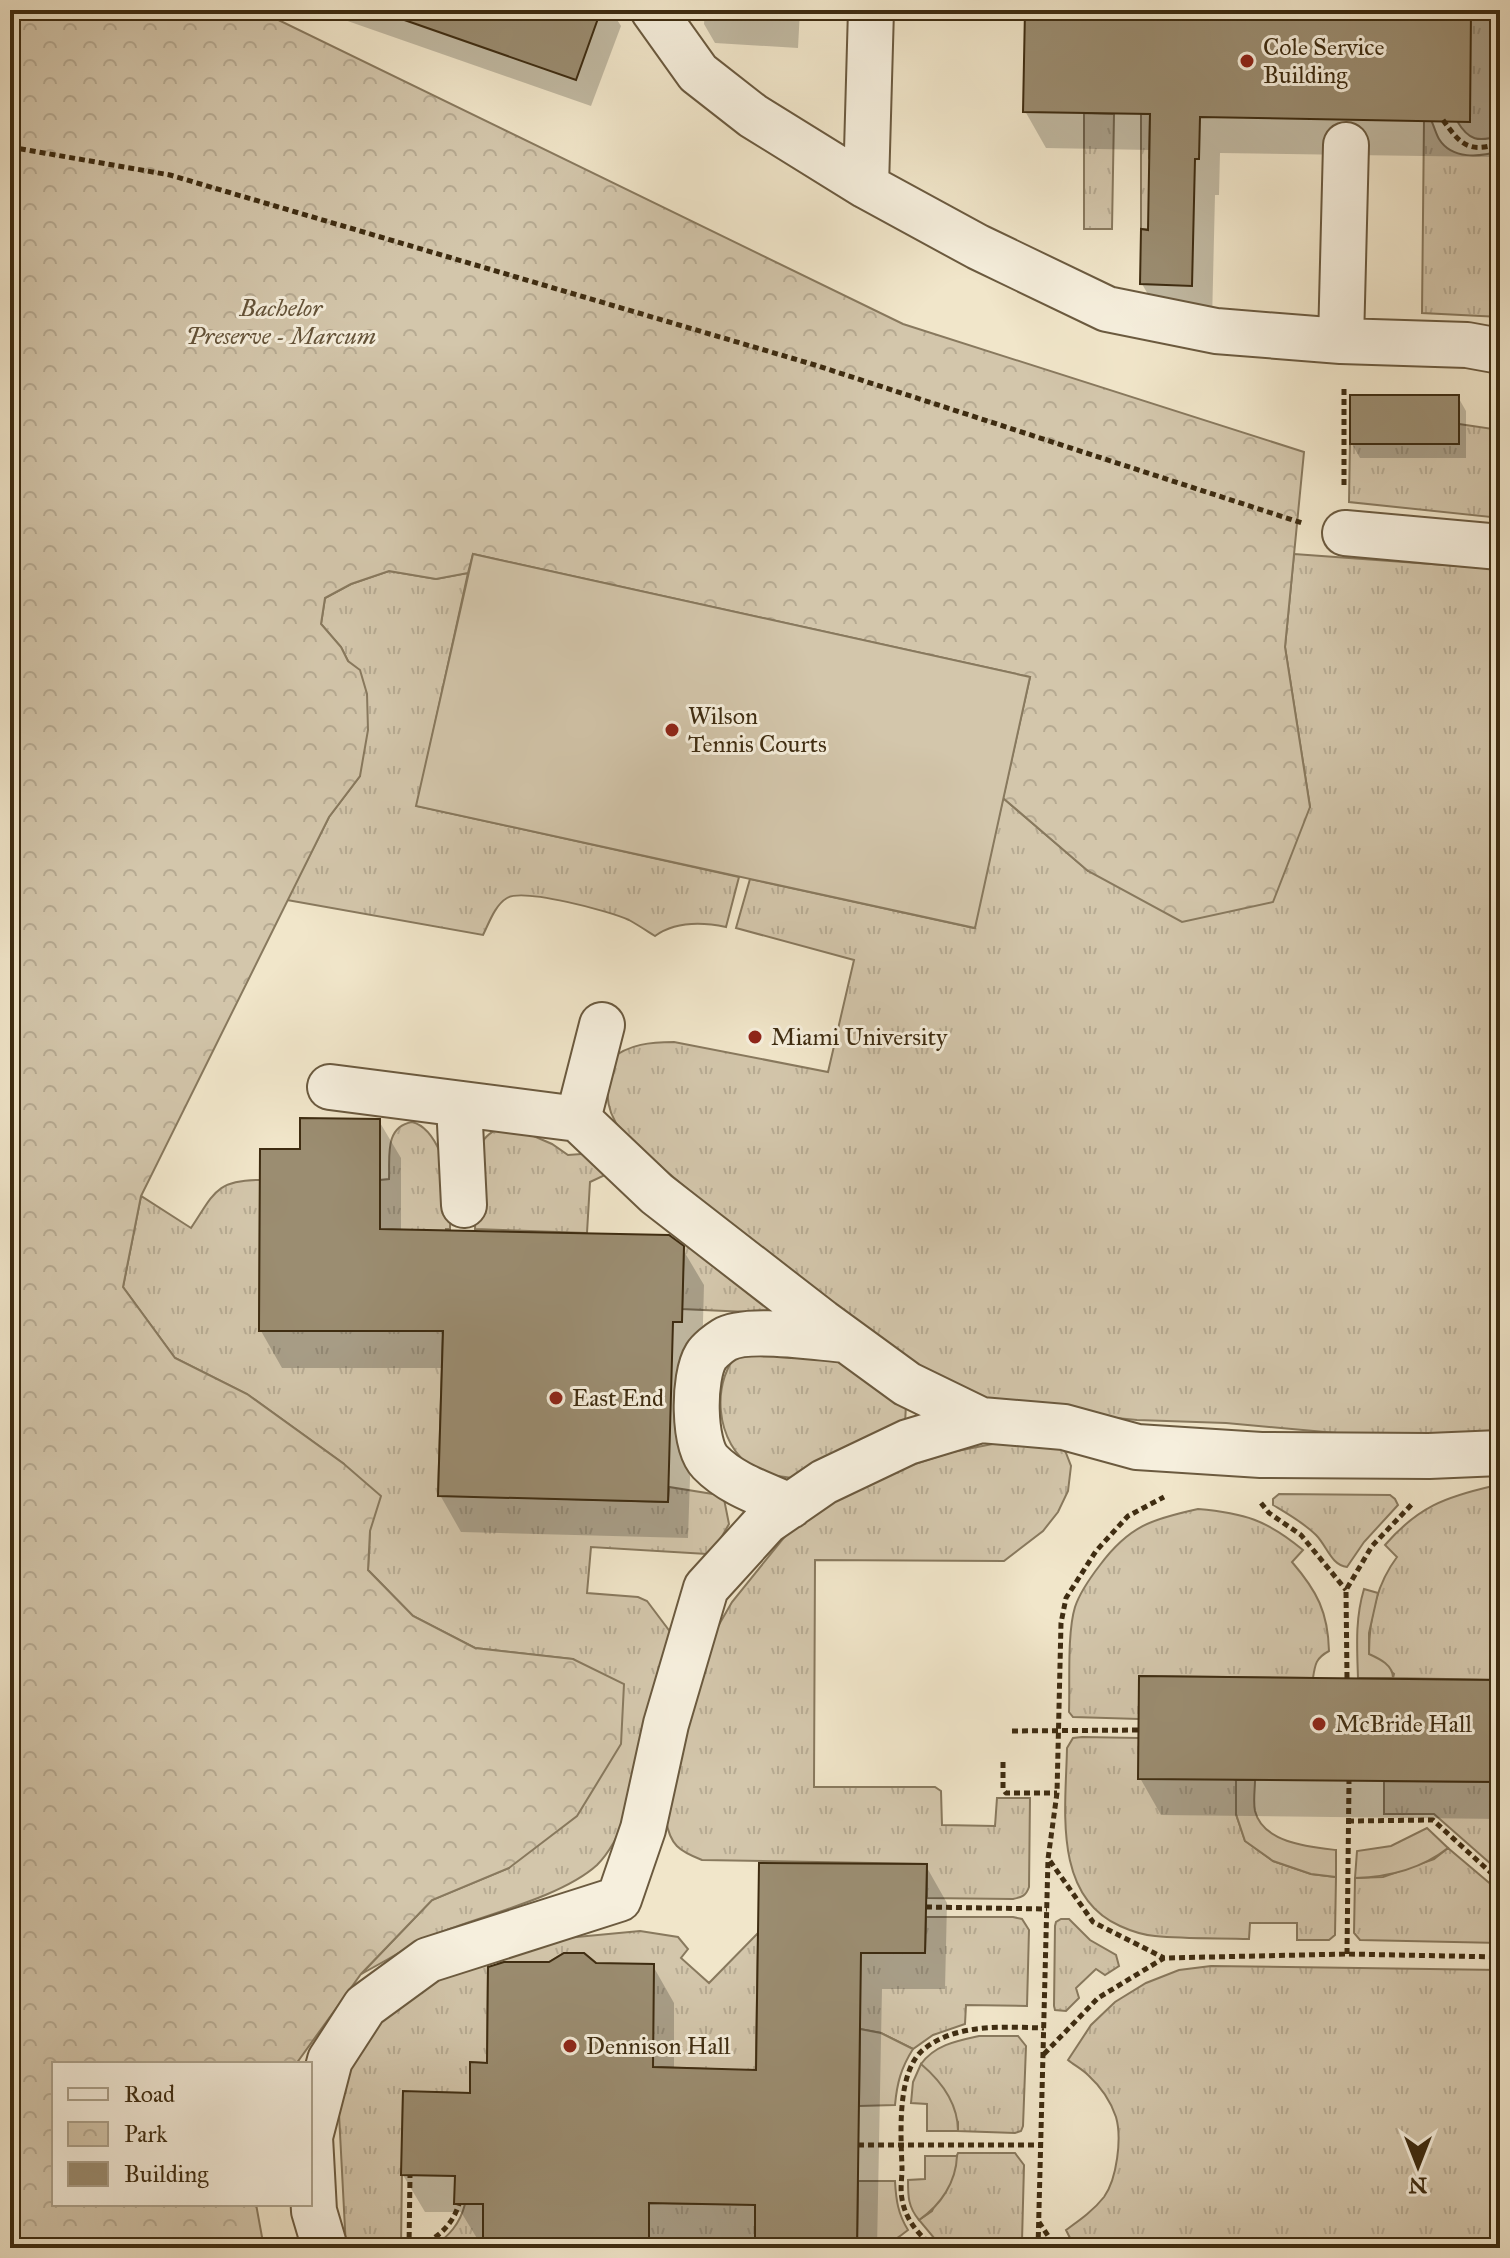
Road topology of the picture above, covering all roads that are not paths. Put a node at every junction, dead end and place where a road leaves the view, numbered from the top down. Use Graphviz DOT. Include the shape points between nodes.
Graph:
graph roads {
  1 [pos="653,10"];
  2 [pos="871,10"];
  3 [pos="1346,145"];
  4 [pos="866,186"];
  5 [pos="1341,341"];
  6 [pos="1500,351"];
  7 [pos="1345,533"];
  8 [pos="1500,547"];
  9 [pos="602,1025"];
  10 [pos="330,1087"];
  11 [pos="459,1104"];
  12 [pos="578,1119"];
  13 [pos="464,1205"];
  14 [pos="846,1340"];
  15 [pos="981,1420"];
  16 [pos="1500,1453"];
  17 [pos="790,1506"];
  18 [pos="312,2129"];
  19 [pos="312,2174"];
  20 [pos="325,2248"];
  1 -- 4 [label="lane" via="698,73 753,116"];
  2 -- 4 [label="lane"];
  3 -- 5 [label="lane"];
  4 -- 5 [label="lane" via="1107,309 1216,331"];
  5 -- 6 [label="lane"];
  7 -- 8 [label="lane"];
  9 -- 12 [label="lane"];
  10 -- 11 [label="lane"];
  11 -- 12 [label="lane"];
  11 -- 13 [label="lane"];
  12 -- 14 [label="lane" via="657,1194"];
  14 -- 15 [label="lane" via="907,1384"];
  14 -- 17 [label="lane" via="751,1333 726,1339 706,1355 698,1382 698,1437 707,1460 728,1478"];
  15 -- 16 [label="lane" via="1064,1427 1137,1447 1261,1455"];
  15 -- 17 [label="lane" via="908,1442 824,1482"];
  17 -- 18 [label="lane" via="766,1522 706,1588 666,1724 643,1829 619,1899 428,1960 365,2006 330,2060"];
  19 -- 20 [label="lane" via="314,2211"];
}
